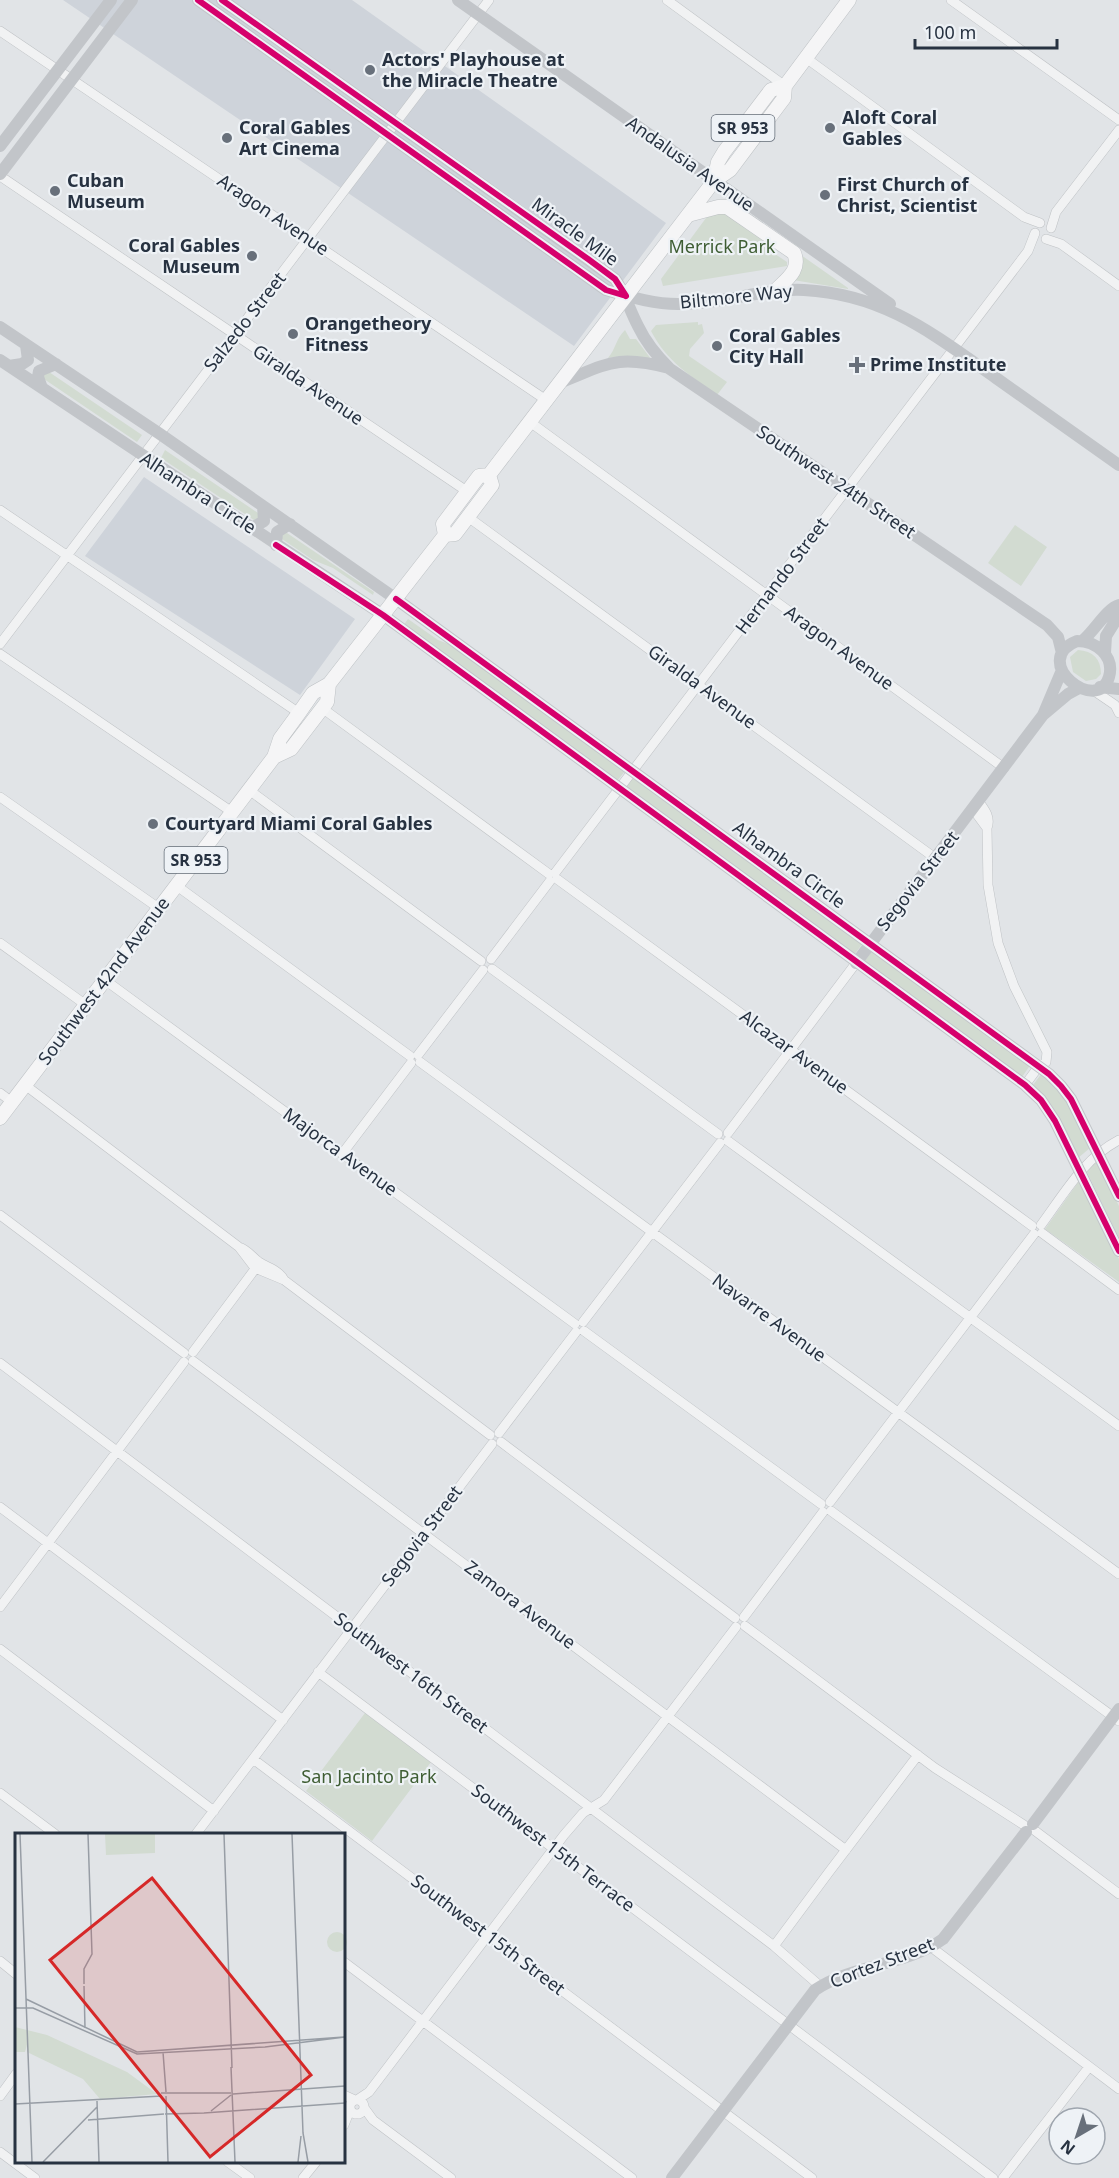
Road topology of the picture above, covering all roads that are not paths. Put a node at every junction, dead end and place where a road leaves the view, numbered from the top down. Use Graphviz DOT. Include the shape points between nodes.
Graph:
graph roads {
  1 [pos="111,0"];
  2 [pos="132,0"];
  3 [pos="198,0"];
  4 [pos="222,0"];
  5 [pos="458,0"];
  6 [pos="489,0"];
  7 [pos="667,0"];
  8 [pos="849,0"];
  9 [pos="951,0"];
  10 [pos="478,15"];
  11 [pos="0,31"];
  12 [pos="806,58"];
  13 [pos="58,70"];
  14 [pos="71,79"];
  15 [pos="785,86"];
  16 [pos="1119,120"];
  17 [pos="397,124"];
  18 [pos="1119,129"];
  19 [pos="388,135"];
  20 [pos="0,146"];
  21 [pos="0,175"];
  22 [pos="714,181"];
  23 [pos="688,215"];
  24 [pos="1043,231"];
  25 [pos="309,239"];
  26 [pos="1119,286"];
  27 [pos="776,290"];
  28 [pos="626,296"];
  29 [pos="0,327"];
  30 [pos="923,327"];
  31 [pos="236,335"];
  32 [pos="26,345"];
  33 [pos="954,349"];
  34 [pos="5,363"];
  35 [pos="56,364"];
  36 [pos="670,369"];
  37 [pos="560,383"];
  38 [pos="42,388"];
  39 [pos="546,400"];
  40 [pos="530,422"];
  41 [pos="160,434"];
  42 [pos="143,457"];
  43 [pos="1119,465"];
  44 [pos="489,476"];
  45 [pos="846,490"];
  46 [pos="468,492"];
  47 [pos="263,506"];
  48 [pos="0,510"];
  49 [pos="468,516"];
  50 [pos="290,524"];
  51 [pos="252,528"];
  52 [pos="450,534"];
  53 [pos="276,544"];
  54 [pos="68,556"];
  55 [pos="767,595"];
  56 [pos="396,598"];
  57 [pos="1119,605"];
  58 [pos="383,615"];
  59 [pos="1119,615"];
  60 [pos="1082,641"];
  61 [pos="0,644"];
  62 [pos="1062,653"];
  63 [pos="0,654"];
  64 [pos="1111,666"];
  65 [pos="1062,670"];
  66 [pos="329,684"];
  67 [pos="699,685"];
  68 [pos="1079,688"];
  69 [pos="1106,689"];
  70 [pos="322,708"];
  71 [pos="1117,709"];
  72 [pos="298,713"];
  73 [pos="1043,715"];
  74 [pos="291,749"];
  75 [pos="274,758"];
  76 [pos="1004,768"];
  77 [pos="633,771"];
  78 [pos="620,788"];
  79 [pos="249,790"];
  80 [pos="0,797"];
  81 [pos="976,806"];
  82 [pos="232,812"];
  83 [pos="935,858"];
  84 [pos="553,877"];
  85 [pos="177,886"];
  86 [pos="160,909"];
  87 [pos="870,943"];
  88 [pos="0,944"];
  89 [pos="856,963"];
  90 [pos="487,965"];
  91 [pos="105,980"];
  92 [pos="86,1005"];
  93 [pos="790,1049"];
  94 [pos="415,1059"];
  95 [pos="1039,1066"];
  96 [pos="25,1085"];
  97 [pos="1025,1085"];
  98 [pos="0,1093"];
  99 [pos="12,1102"];
  100 [pos="0,1118"];
  101 [pos="723,1138"];
  102 [pos="1119,1140"];
  103 [pos="1098,1153"];
  104 [pos="342,1154"];
  105 [pos="1080,1172"];
  106 [pos="1119,1196"];
  107 [pos="0,1215"];
  108 [pos="1037,1229"];
  109 [pos="652,1232"];
  110 [pos="1119,1251"];
  111 [pos="257,1265"];
  112 [pos="1119,1290"];
  113 [pos="970,1317"];
  114 [pos="579,1327"];
  115 [pos="189,1357"];
  116 [pos="0,1364"];
  117 [pos="898,1413"];
  118 [pos="1119,1426"];
  119 [pos="496,1438"];
  120 [pos="117,1451"];
  121 [pos="0,1507"];
  122 [pos="826,1507"];
  123 [pos="423,1533"];
  124 [pos="48,1543"];
  125 [pos="1119,1574"];
  126 [pos="0,1607"];
  127 [pos="740,1622"];
  128 [pos="351,1628"];
  129 [pos="0,1649"];
  130 [pos="318,1672"];
  131 [pos="1117,1716"];
  132 [pos="668,1717"];
  133 [pos="283,1720"];
  134 [pos="918,1755"];
  135 [pos="253,1759"];
  136 [pos="0,1793"];
  137 [pos="591,1809"];
  138 [pos="214,1811"];
  139 [pos="1029,1828"];
  140 [pos="54,1833"];
  141 [pos="197,1833"];
  142 [pos="553,1849"];
  143 [pos="846,1850"];
  144 [pos="1119,1894"];
  145 [pos="489,1935"];
  146 [pos="774,1946"];
  147 [pos="931,1947"];
  148 [pos="0,1961"];
  149 [pos="345,1963"];
  150 [pos="15,1973"];
  151 [pos="820,1986"];
  152 [pos="423,2022"];
  153 [pos="788,2025"];
  154 [pos="1089,2067"];
  155 [pos="4,2082"];
  156 [pos="1119,2089"];
  157 [pos="0,2096"];
  158 [pos="355,2107"];
  159 [pos="723,2112"];
  160 [pos="345,2122"];
  161 [pos="0,2152"];
  162 [pos="229,2163"];
  163 [pos="315,2163"];
  164 [pos="35,2178"];
  165 [pos="250,2178"];
  166 [pos="303,2178"];
  167 [pos="451,2178"];
  168 [pos="632,2178"];
  169 [pos="672,2178"];
  170 [pos="812,2178"];
  171 [pos="993,2178"];
  172 [pos="1003,2178"];
  1 -- 13 [label="street"];
  2 -- 14 [label="street"];
  3 -- 19 [label="street, Miracle Mile"];
  4 -- 17 [label="street, Miracle Mile"];
  5 -- 10 [label="street, Andalusia Avenue"];
  6 -- 10 [label="street, Salzedo Street"];
  7 -- 15 [label="street"];
  8 -- 12 [label="main road, Southwest 42nd Avenue / SR 953"];
  9 -- 16 [label="street"];
  10 -- 17 [label="street, Salzedo Street"];
  10 -- 22 [label="street, Andalusia Avenue"];
  11 -- 13 [label="street, Aragon Avenue"];
  12 -- 15 [label="main road, Southwest 42nd Avenue / SR 953"];
  12 -- 24 [label="street"];
  13 -- 14 [label="street, Aragon Avenue"];
  13 -- 20 [label="street"];
  14 -- 21 [label="street"];
  14 -- 25 [label="street, Aragon Avenue"];
  15 -- 22 [label="main road, Southwest 42nd Avenue / SR 953" via="784,98 730,170"];
  16 -- 18 [label="street"];
  17 -- 19 [label="street, Salzedo Street"];
  17 -- 28 [label="street, Miracle Mile" via="615,279"];
  18 -- 24 [label="street"];
  19 -- 25 [label="street, Salzedo Street"];
  19 -- 28 [label="street, Miracle Mile" via="606,290"];
  21 -- 31 [label="street, Giralda Avenue"];
  22 -- 23 [label="main road, Southwest 42nd Avenue / SR 953"];
  22 -- 30 [label="street, Andalusia Avenue"];
  23 -- 27 [label="main road" via="727,207 794,253 795,270"];
  23 -- 28 [label="main road, Southwest 42nd Avenue / SR 953"];
  24 -- 26 [label="street"];
  24 -- 33 [label="street, Hernando Street"];
  25 -- 31 [label="street, Salzedo Street"];
  25 -- 39 [label="street, Aragon Avenue"];
  27 -- 28 [label="street, Biltmore Way" via="683,304"];
  27 -- 30 [label="street, Biltmore Way" via="856,297"];
  28 -- 36 [label="street, Southwest 24th Street" via="646,341"];
  28 -- 37 [label="main road, Southwest 42nd Avenue / SR 953"];
  29 -- 32 [label="street, Alhambra Circle"];
  30 -- 33 [label="street, Biltmore Way"];
  31 -- 41 [label="street, Salzedo Street"];
  31 -- 46 [label="street, Giralda Avenue"];
  32 -- 34 [label="street" via="27,360 22,364"];
  32 -- 35 [label="street, Alhambra Circle"];
  33 -- 43 [label="street, Biltmore Way"];
  33 -- 45 [label="street, Hernando Street"];
  34 -- 38 [label="street, Alhambra Circle"];
  35 -- 38 [label="street" via="39,371"];
  35 -- 41 [label="street, Alhambra Circle"];
  36 -- 37 [label="street" via="641,362 611,362"];
  36 -- 45 [label="street, Southwest 24th Street"];
  37 -- 39 [label="main road, Southwest 42nd Avenue / SR 953"];
  38 -- 42 [label="street, Alhambra Circle"];
  39 -- 40 [label="main road, Southwest 42nd Avenue / SR 953"];
  40 -- 44 [label="main road, Southwest 42nd Avenue / SR 953"];
  40 -- 55 [label="street, Aragon Avenue"];
  41 -- 42 [label="street, Salzedo Street"];
  41 -- 47 [label="street, Alhambra Circle"];
  42 -- 51 [label="street, Alhambra Circle"];
  42 -- 54 [label="street, Salzedo Street"];
  44 -- 46 [label="main road, Southwest 42nd Avenue / SR 953" via="479,477"];
  44 -- 49 [label="main road, Southwest 42nd Avenue / SR 953" via="492,485"];
  45 -- 55 [label="street, Hernando Street"];
  45 -- 62 [label="street, Southwest 24th Street" via="1047,626 1058,637"];
  46 -- 52 [label="main road, Southwest 42nd Avenue / SR 953" via="444,524"];
  47 -- 50 [label="street, Alhambra Circle"];
  47 -- 51 [label="street" via="264,521"];
  48 -- 54 [label="street"];
  49 -- 52 [label="main road, Southwest 42nd Avenue / SR 953"];
  49 -- 67 [label="street, Giralda Avenue"];
  50 -- 53 [label="street" via="277,532"];
  50 -- 56 [label="street, Alhambra Circle"];
  51 -- 53 [label="street, Alhambra Circle"];
  52 -- 56 [label="main road, Southwest 42nd Avenue / SR 953"];
  53 -- 58 [label="street, Alhambra Circle"];
  54 -- 61 [label="street, Salzedo Street"];
  54 -- 72 [label="street"];
  55 -- 67 [label="street, Hernando Street"];
  55 -- 76 [label="street, Aragon Avenue"];
  56 -- 58 [label="main road, Southwest 42nd Avenue / SR 953"];
  56 -- 77 [label="street, Alhambra Circle"];
  57 -- 60 [label="street"];
  58 -- 66 [label="main road, Southwest 42nd Avenue / SR 953"];
  58 -- 78 [label="street, Alhambra Circle"];
  59 -- 64 [label="street" via="1106,636"];
  60 -- 62 [label="street"];
  60 -- 64 [label="street" via="1095,645"];
  62 -- 65 [label="street"];
  63 -- 82 [label="street"];
  64 -- 69 [label="street"];
  65 -- 68 [label="street"];
  65 -- 73 [label="street, Segovia Street"];
  66 -- 70 [label="main road, Southwest 42nd Avenue / SR 953" via="327,702"];
  66 -- 72 [label="main road, Southwest 42nd Avenue / SR 953" via="313,693"];
  67 -- 77 [label="street, Hernando Street"];
  67 -- 83 [label="street, Giralda Avenue"];
  68 -- 69 [label="street"];
  68 -- 73 [label="street, Segovia Street"];
  69 -- 71 [label="street"];
  69 -- 71 [label="street" via="1116,699"];
  70 -- 74 [label="main road, Southwest 42nd Avenue / SR 953"];
  70 -- 84 [label="street, Alcazar Avenue"];
  72 -- 74 [label="main road" via="297,728 288,741"];
  72 -- 75 [label="main road, Southwest 42nd Avenue / SR 953" via="280,739"];
  73 -- 76 [label="street, Segovia Street"];
  74 -- 75 [label="main road, Southwest 42nd Avenue / SR 953"];
  75 -- 79 [label="main road, Southwest 42nd Avenue / SR 953"];
  76 -- 81 [label="street, Segovia Street"];
  77 -- 78 [label="street, Hernando Street"];
  77 -- 87 [label="street, Alhambra Circle"];
  78 -- 84 [label="street, Hernando Street"];
  78 -- 89 [label="street, Alhambra Circle"];
  79 -- 82 [label="main road, Southwest 42nd Avenue / SR 953"];
  79 -- 90 [label="street"];
  80 -- 86 [label="street"];
  81 -- 83 [label="street, Segovia Street"];
  81 -- 95 [label="street" via="987,828 988,885 998,943 1014,986 1045,1047 1046,1062"];
  82 -- 85 [label="main road, Southwest 42nd Avenue / SR 953"];
  83 -- 87 [label="street, Segovia Street"];
  84 -- 90 [label="street, Hernando Street"];
  84 -- 93 [label="street, Alcazar Avenue"];
  85 -- 86 [label="main road, Southwest 42nd Avenue / SR 953"];
  85 -- 94 [label="street, Navarre Avenue"];
  86 -- 91 [label="main road, Southwest 42nd Avenue / SR 953"];
  87 -- 89 [label="street, Segovia Street"];
  87 -- 95 [label="street, Alhambra Circle"];
  88 -- 92 [label="street"];
  89 -- 93 [label="street, Segovia Street"];
  89 -- 97 [label="street, Alhambra Circle"];
  90 -- 94 [label="street, Hernando Street"];
  90 -- 101 [label="street"];
  91 -- 92 [label="main road, Southwest 42nd Avenue / SR 953"];
  91 -- 104 [label="street, Majorca Avenue"];
  92 -- 96 [label="main road, Southwest 42nd Avenue / SR 953"];
  93 -- 101 [label="street, Segovia Street"];
  93 -- 108 [label="street, Alcazar Avenue"];
  94 -- 104 [label="street, Hernando Street"];
  94 -- 109 [label="street, Navarre Avenue"];
  95 -- 97 [label="street"];
  95 -- 103 [label="street, Alhambra Circle" via="1065,1091"];
  96 -- 99 [label="main road, Southwest 42nd Avenue / SR 953"];
  96 -- 111 [label="street" via="239,1247"];
  97 -- 105 [label="street, Alhambra Circle" via="1051,1113"];
  98 -- 99 [label="street"];
  99 -- 100 [label="main road, Southwest 42nd Avenue / SR 953"];
  101 -- 109 [label="street, Segovia Street"];
  101 -- 113 [label="street"];
  102 -- 103 [label="street"];
  103 -- 105 [label="street"];
  103 -- 106 [label="street, Alhambra Circle"];
  104 -- 114 [label="street, Majorca Avenue"];
  105 -- 108 [label="street"];
  105 -- 110 [label="street, Alhambra Circle"];
  107 -- 115 [label="street, Zamora Avenue"];
  108 -- 112 [label="street, Alcazar Avenue"];
  108 -- 113 [label="street"];
  109 -- 114 [label="street, Segovia Street"];
  109 -- 117 [label="street, Navarre Avenue"];
  111 -- 115 [label="street"];
  111 -- 119 [label="street" via="284,1280"];
  113 -- 117 [label="street"];
  113 -- 118 [label="street"];
  114 -- 119 [label="street, Segovia Street"];
  114 -- 122 [label="street, Majorca Avenue"];
  115 -- 120 [label="street"];
  115 -- 123 [label="street, Zamora Avenue"];
  116 -- 120 [label="street, Southwest 16th Street"];
  117 -- 122 [label="street"];
  117 -- 125 [label="street, Navarre Avenue"];
  119 -- 123 [label="street, Segovia Street"];
  119 -- 127 [label="street"];
  120 -- 124 [label="street"];
  120 -- 128 [label="street, Southwest 16th Street"];
  121 -- 124 [label="street"];
  122 -- 127 [label="street"];
  122 -- 131 [label="street, Majorca Avenue"];
  123 -- 128 [label="street, Segovia Street"];
  123 -- 132 [label="street, Zamora Avenue"];
  124 -- 126 [label="street"];
  124 -- 133 [label="street"];
  127 -- 132 [label="street"];
  127 -- 134 [label="street"];
  128 -- 130 [label="street, Segovia Street"];
  128 -- 137 [label="street, Southwest 16th Street"];
  129 -- 138 [label="street"];
  130 -- 133 [label="street, Segovia Street"];
  130 -- 142 [label="street, Southwest 15th Terrace"];
  131 -- 139 [label="street, Cortez Street"];
  132 -- 137 [label="street" via="604,1800"];
  132 -- 143 [label="street, Zamora Avenue"];
  133 -- 135 [label="street, Segovia Street"];
  134 -- 139 [label="street"];
  134 -- 143 [label="street"];
  135 -- 138 [label="street, Segovia Street"];
  135 -- 145 [label="street, Southwest 15th Street"];
  136 -- 140 [label="street"];
  137 -- 142 [label="street"];
  137 -- 146 [label="street, Southwest 16th Street"];
  138 -- 141 [label="street, Segovia Street"];
  139 -- 144 [label="street"];
  139 -- 147 [label="street, Cortez Street" via="948,1935"];
  142 -- 145 [label="street"];
  142 -- 153 [label="street, Southwest 15th Terrace"];
  143 -- 146 [label="street"];
  145 -- 152 [label="street"];
  145 -- 159 [label="street, Southwest 15th Street"];
  146 -- 151 [label="street, Southwest 16th Street"];
  147 -- 151 [label="street, Cortez Street"];
  147 -- 154 [label="street"];
  148 -- 150 [label="street"];
  149 -- 152 [label="street"];
  151 -- 153 [label="street, Cortez Street"];
  152 -- 158 [label="street"];
  152 -- 168 [label="street"];
  153 -- 159 [label="street, Cortez Street"];
  153 -- 171 [label="street, Southwest 15th Terrace"];
  154 -- 156 [label="street"];
  154 -- 172 [label="street"];
  155 -- 157 [label="street"];
  158 -- 160 [label="street"];
  158 -- 167 [label="street"];
  159 -- 169 [label="street, Cortez Street"];
  159 -- 170 [label="street, Southwest 15th Street"];
  161 -- 164 [label="street"];
  162 -- 165 [label="street"];
  163 -- 166 [label="street"];
}
